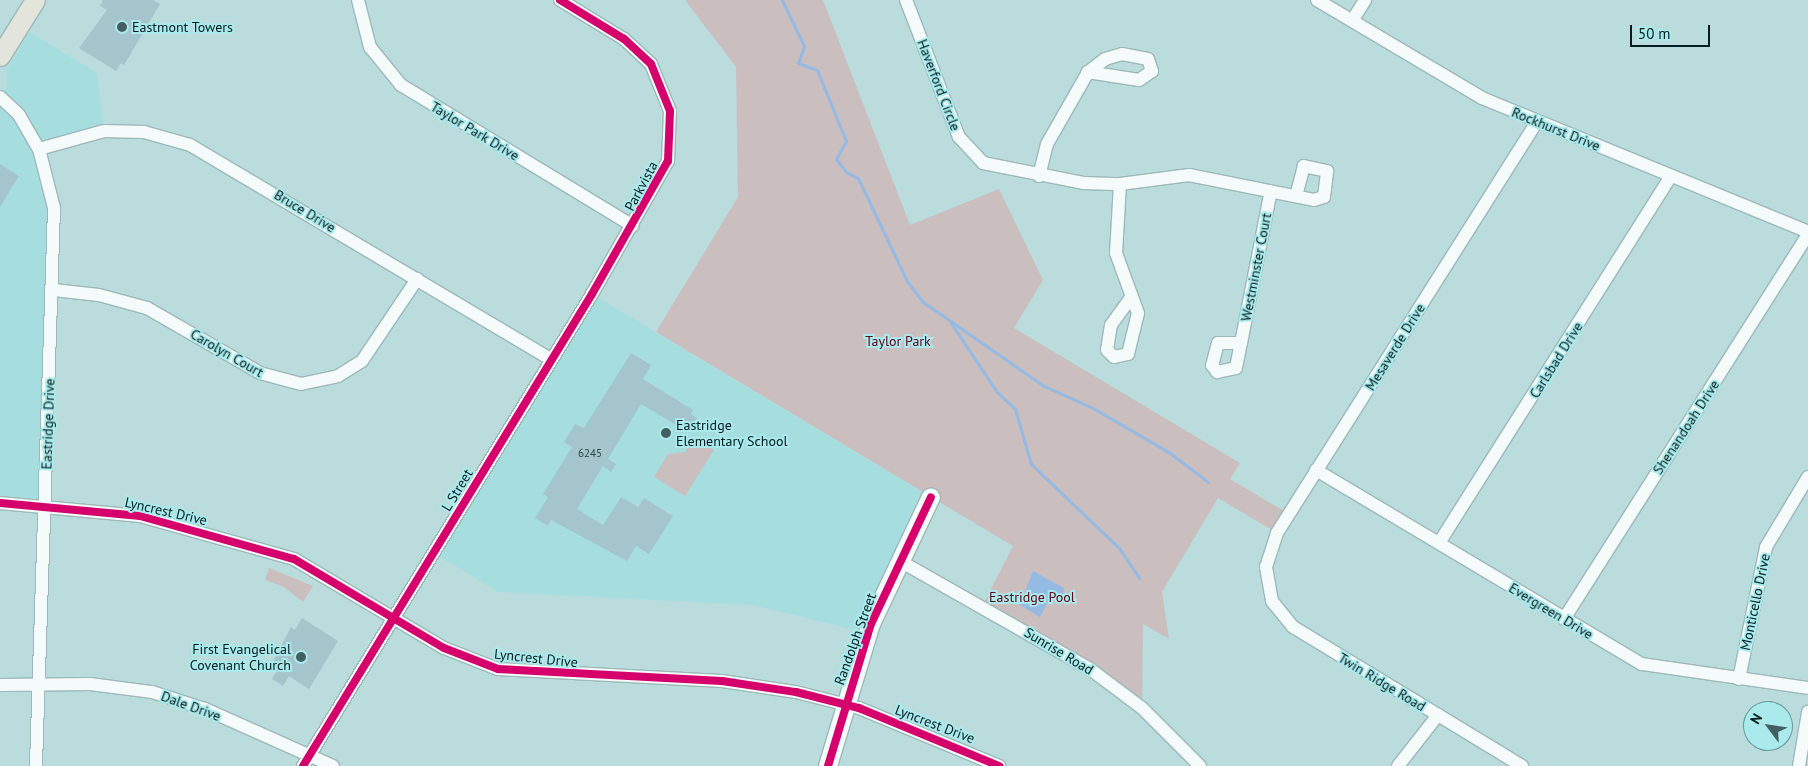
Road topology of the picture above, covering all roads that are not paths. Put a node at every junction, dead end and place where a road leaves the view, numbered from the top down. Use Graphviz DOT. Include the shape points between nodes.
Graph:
graph roads {
  1 [pos="34,0"];
  2 [pos="358,0"];
  3 [pos="560,0"];
  4 [pos="906,0"];
  5 [pos="1318,0"];
  6 [pos="1364,0"];
  7 [pos="1352,21"];
  8 [pos="0,56"];
  9 [pos="1088,72"];
  10 [pos="0,97"];
  11 [pos="1537,121"];
  12 [pos="40,149"];
  13 [pos="1039,176"];
  14 [pos="1672,176"];
  15 [pos="1120,184"];
  16 [pos="1271,191"];
  17 [pos="1296,196"];
  18 [pos="633,226"];
  19 [pos="1808,233"];
  20 [pos="417,279"];
  21 [pos="54,290"];
  22 [pos="1131,297"];
  23 [pos="1241,342"];
  24 [pos="551,359"];
  25 [pos="1316,470"];
  26 [pos="1808,477"];
  27 [pos="931,497"];
  28 [pos="0,503"];
  29 [pos="45,506"];
  30 [pos="1439,543"];
  31 [pos="900,561"];
  32 [pos="1266,577"];
  33 [pos="394,617"];
  34 [pos="1564,619"];
  35 [pos="1739,679"];
  36 [pos="39,683"];
  37 [pos="0,685"];
  38 [pos="1808,688"];
  39 [pos="846,704"];
  40 [pos="1808,712"];
  41 [pos="1438,715"];
  42 [pos="306,761"];
  43 [pos="36,766"];
  44 [pos="333,766"];
  45 [pos="828,766"];
  46 [pos="999,766"];
  47 [pos="1200,766"];
  48 [pos="1398,766"];
  49 [pos="1522,766"];
  50 [pos="1799,766"];
  1 -- 8 [label="main road"];
  2 -- 18 [label="street, Taylor Park Drive" via="370,47 401,85"];
  3 -- 18 [label="street, Parkvista" via="633,46 650,64 666,95 672,132 668,161"];
  4 -- 13 [label="street, Haverford Circle" via="959,137 983,163"];
  5 -- 7 [label="street, Rockhurst Drive"];
  6 -- 7 [label="street"];
  7 -- 11 [label="street, Rockhurst Drive" via="1474,94"];
  9 -- 13 [label="street" via="1048,144"];
  10 -- 12 [label="street, Eastridge Drive" via="19,115"];
  11 -- 14 [label="street, Rockhurst Drive"];
  11 -- 25 [label="street, Mesaverde Drive"];
  12 -- 20 [label="street, Bruce Drive" via="104,131 144,132 179,140 211,155"];
  12 -- 21 [label="street, Eastridge Drive" via="53,202"];
  13 -- 15 [label="street"];
  14 -- 19 [label="street, Rockhurst Drive"];
  14 -- 30 [label="street, Carlsbad Drive"];
  15 -- 16 [label="street" via="1189,175"];
  15 -- 22 [label="street" via="1116,253"];
  16 -- 17 [label="street"];
  16 -- 23 [label="street, Westminster Court"];
  18 -- 24 [label="street, L Street"];
  19 -- 34 [label="street, Shenandoah Drive"];
  20 -- 21 [label="street, Carolyn Court" via="362,361 338,376 301,384 268,377 147,308 99,295"];
  20 -- 24 [label="street, Bruce Drive"];
  21 -- 29 [label="street, Eastridge Drive"];
  24 -- 33 [label="street, L Street"];
  25 -- 30 [label="street, Evergreen Drive"];
  25 -- 32 [label="street, Mesaverde Drive" via="1274,539"];
  26 -- 35 [label="street, Monticello Drive" via="1766,547"];
  27 -- 31 [label="street, Randolph Street"];
  28 -- 29 [label="street, Lyncrest Drive"];
  29 -- 33 [label="street, Lyncrest Drive" via="160,520 294,559"];
  29 -- 36 [label="street, Eastridge Drive"];
  30 -- 34 [label="street, Evergreen Drive"];
  31 -- 39 [label="street, Randolph Street" via="871,624"];
  31 -- 47 [label="street, Sunrise Road" via="1096,673 1156,720"];
  32 -- 41 [label="street, Twin Ridge Road" via="1275,607 1293,627"];
  33 -- 39 [label="street, Lyncrest Drive" via="454,653 498,669 722,681"];
  33 -- 42 [label="street, L Street"];
  34 -- 35 [label="street, Evergreen Drive" via="1642,664"];
  35 -- 38 [label="street, Evergreen Drive"];
  36 -- 37 [label="street, Dale Drive"];
  36 -- 42 [label="street, Dale Drive" via="123,687 168,696"];
  36 -- 43 [label="street, Eastridge Drive"];
  39 -- 45 [label="street, Randolph Street"];
  39 -- 46 [label="street, Lyncrest Drive"];
  40 -- 50 [label="street"];
  41 -- 48 [label="street"];
  41 -- 49 [label="street, Twin Ridge Road"];
  42 -- 44 [label="street, Dale Drive"];
}
